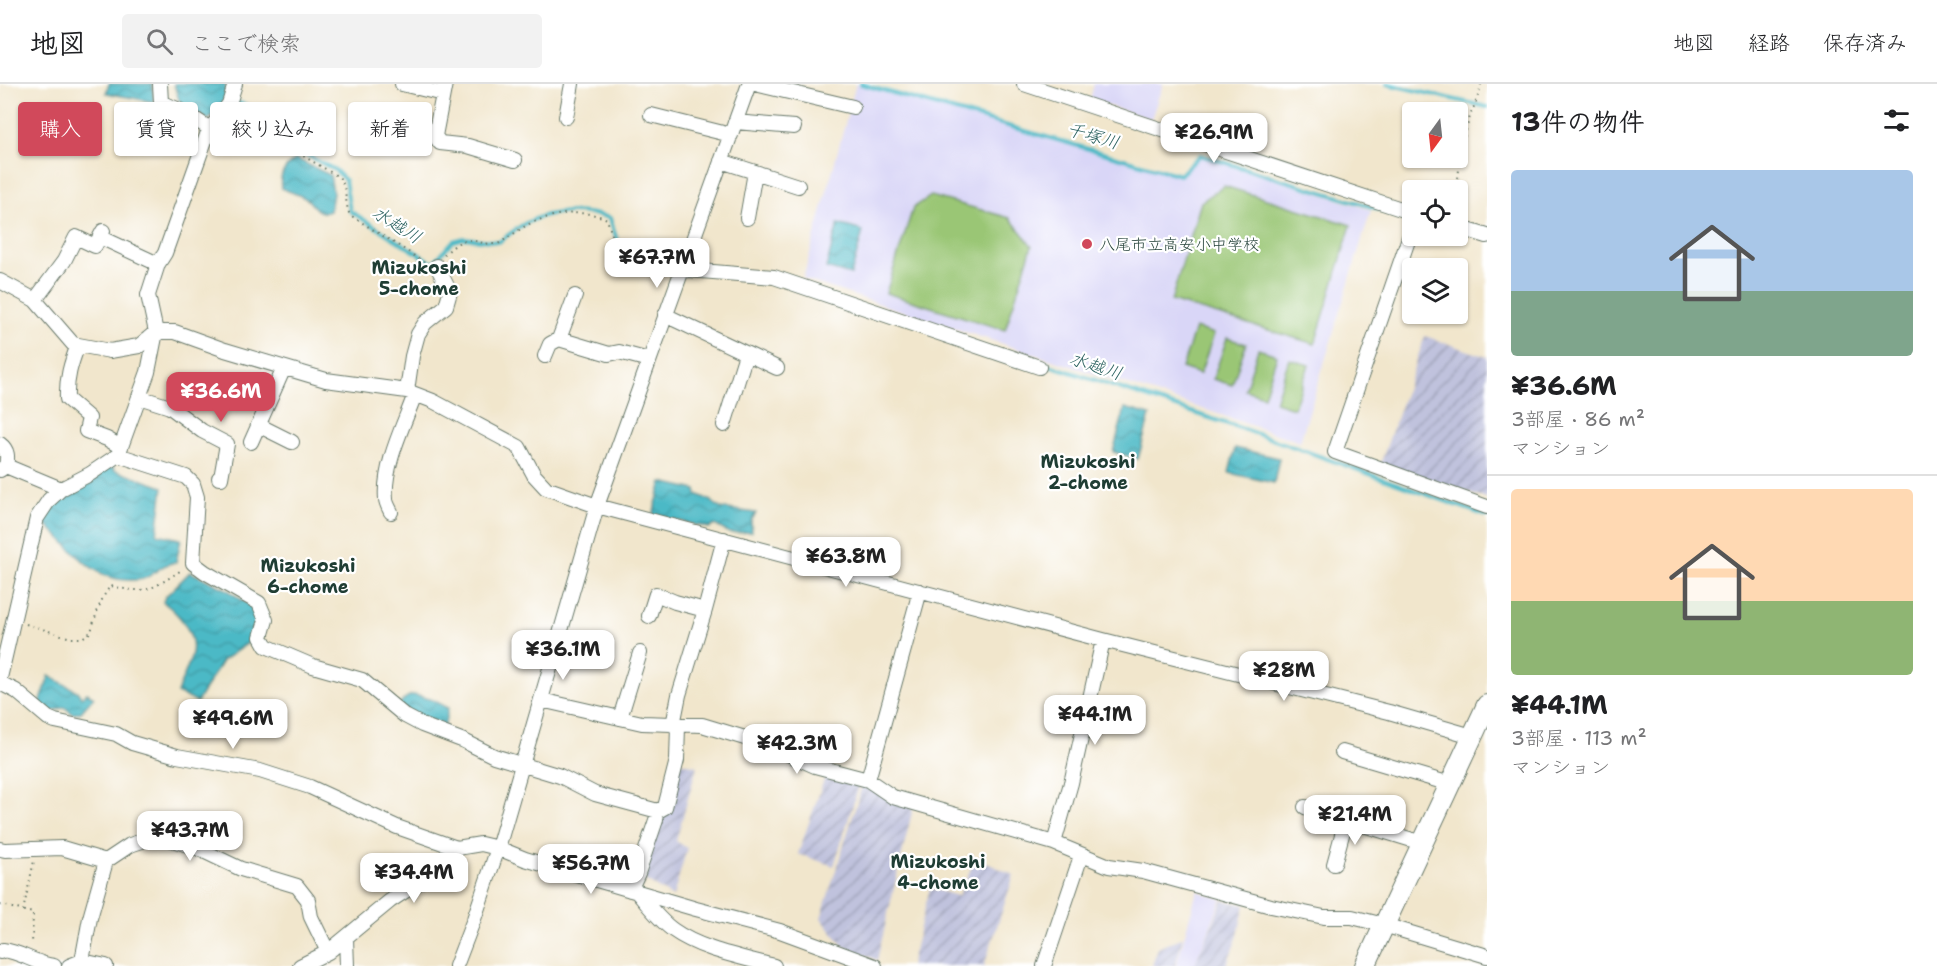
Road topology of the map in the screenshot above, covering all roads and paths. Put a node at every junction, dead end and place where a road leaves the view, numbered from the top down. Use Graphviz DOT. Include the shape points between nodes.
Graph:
graph roads {
  1 [pos="160,84"];
  2 [pos="235,84"];
  3 [pos="402,84"];
  4 [pos="572,84"];
  5 [pos="749,84"];
  6 [pos="755,84"];
  7 [pos="1024,84"];
  8 [pos="1481,84"];
  9 [pos="444,89"];
  10 [pos="230,102"];
  11 [pos="853,107"];
  12 [pos="651,115"];
  13 [pos="566,117"];
  14 [pos="794,127"];
  15 [pos="210,129"];
  16 [pos="733,129"];
  17 [pos="303,156"];
  18 [pos="515,160"];
  19 [pos="721,161"];
  20 [pos="755,172"];
  21 [pos="1458,180"];
  22 [pos="798,186"];
  23 [pos="1402,209"];
  24 [pos="747,218"];
  25 [pos="1468,230"];
  26 [pos="1487,236"];
  27 [pos="614,243"];
  28 [pos="1406,246"];
  29 [pos="158,264"];
  30 [pos="437,266"];
  31 [pos="681,272"];
  32 [pos="0,281"];
  33 [pos="575,296"];
  34 [pos="35,300"];
  35 [pos="665,315"];
  36 [pos="156,332"];
  37 [pos="559,339"];
  38 [pos="78,345"];
  39 [pos="746,354"];
  40 [pos="545,356"];
  41 [pos="649,360"];
  42 [pos="1039,367"];
  43 [pos="284,368"];
  44 [pos="777,368"];
  45 [pos="411,392"];
  46 [pos="139,397"];
  47 [pos="258,425"];
  48 [pos="724,425"];
  49 [pos="251,442"];
  50 [pos="292,442"];
  51 [pos="0,444"];
  52 [pos="120,451"];
  53 [pos="3,468"];
  54 [pos="219,478"];
  55 [pos="61,489"];
  56 [pos="597,506"];
  57 [pos="1487,507"];
  58 [pos="391,512"];
  59 [pos="724,539"];
  60 [pos="193,563"];
  61 [pos="920,591"];
  62 [pos="705,609"];
  63 [pos="649,616"];
  64 [pos="9,624"];
  65 [pos="1103,640"];
  66 [pos="640,653"];
  67 [pos="0,678"];
  68 [pos="0,683"];
  69 [pos="541,700"];
  70 [pos="1487,705"];
  71 [pos="620,718"];
  72 [pos="675,725"];
  73 [pos="1472,736"];
  74 [pos="1342,752"];
  75 [pos="522,765"];
  76 [pos="868,780"];
  77 [pos="1450,784"];
  78 [pos="1305,807"];
  79 [pos="656,820"];
  80 [pos="1346,820"];
  81 [pos="1054,843"];
  82 [pos="1422,843"];
  83 [pos="457,848"];
  84 [pos="498,848"];
  85 [pos="0,849"];
  86 [pos="35,849"];
  87 [pos="1081,855"];
  88 [pos="106,861"];
  89 [pos="1334,864"];
  90 [pos="633,891"];
  91 [pos="0,905"];
  92 [pos="23,910"];
  93 [pos="1384,925"];
  94 [pos="345,938"];
  95 [pos="0,952"];
  96 [pos="328,952"];
  97 [pos="1487,956"];
  98 [pos="31,958"];
  99 [pos="76,964"];
  100 [pos="306,965"];
  101 [pos="54,966"];
  102 [pos="106,966"];
  103 [pos="347,966"];
  104 [pos="456,966"];
  105 [pos="774,966"];
  106 [pos="875,966"];
  107 [pos="1044,966"];
  108 [pos="1365,966"];
  1 -- 15 [label="street" via="161,102"];
  2 -- 10 [label="street"];
  3 -- 9 [label="street"];
  4 -- 13 [label="street"];
  5 -- 16 [label="street"];
  6 -- 11 [label="street"];
  7 -- 23 [label="street"];
  8 -- 21 [label="path"];
  9 -- 18 [label="street" via="435,136 440,142"];
  12 -- 16 [label="street"];
  14 -- 16 [label="street"];
  15 -- 29 [label="street"];
  16 -- 19 [label="street"];
  17 -- 30 [label="path" via="339,177 350,215 420,261"];
  19 -- 20 [label="street"];
  19 -- 31 [label="street"];
  20 -- 22 [label="street"];
  20 -- 24 [label="street"];
  25 -- 26 [label="street"];
  27 -- 30 [label="path" via="607,219 564,214 528,225 498,244 465,239 455,244"];
  28 -- 57 [label="street" via="1335,452"];
  29 -- 34 [label="street" via="101,234 95,246 76,237 64,261"];
  29 -- 36 [label="street" via="148,295"];
  30 -- 45 [label="street" via="450,292 446,306 418,334 412,356"];
  31 -- 35 [label="street"];
  31 -- 42 [label="street" via="774,277"];
  32 -- 34 [label="street"];
  33 -- 37 [label="street"];
  34 -- 38 [label="street"];
  35 -- 39 [label="street"];
  35 -- 41 [label="street"];
  36 -- 38 [label="street" via="139,346 110,351"];
  36 -- 43 [label="street" via="175,332"];
  36 -- 46 [label="street"];
  37 -- 40 [label="street" via="550,344"];
  37 -- 41 [label="street" via="609,354 619,352"];
  38 -- 52 [label="street" via="70,364 67,399 88,418 86,431 107,439"];
  39 -- 44 [label="street"];
  39 -- 48 [label="street"];
  41 -- 56 [label="street"];
  43 -- 45 [label="street" via="326,381"];
  43 -- 47 [label="street"];
  45 -- 56 [label="street" via="519,447 546,488"];
  45 -- 58 [label="street" via="388,477 386,500"];
  46 -- 52 [label="street"];
  46 -- 54 [label="street" via="170,407 227,444"];
  47 -- 49 [label="street"];
  47 -- 50 [label="street"];
  51 -- 53 [label="street" via="8,456"];
  52 -- 55 [label="street" via="90,474"];
  52 -- 60 [label="street" via="186,477 194,484 197,497"];
  53 -- 55 [label="street"];
  55 -- 64 [label="street" via="37,518"];
  56 -- 59 [label="street"];
  56 -- 69 [label="street"];
  59 -- 61 [label="street"];
  59 -- 62 [label="street"];
  60 -- 64 [label="path" via="143,591 111,586 91,632 82,638"];
  60 -- 75 [label="street" via="259,603 266,620 261,637 266,646 362,680 405,716"];
  61 -- 65 [label="street"];
  61 -- 76 [label="street"];
  62 -- 63 [label="street" via="656,594"];
  62 -- 72 [label="street" via="679,695"];
  64 -- 67 [label="street"];
  65 -- 73 [label="street"];
  65 -- 81 [label="street"];
  66 -- 71 [label="street"];
  68 -- 83 [label="street" via="55,721 116,734 177,756 260,771 310,786 397,827"];
  69 -- 71 [label="street"];
  69 -- 75 [label="street"];
  70 -- 73 [label="highway"];
  71 -- 72 [label="street"];
  72 -- 75 [label="street" via="677,760 665,807 658,811 595,794 560,776"];
  72 -- 76 [label="street" via="702,725 768,745 815,766"];
  73 -- 77 [label="highway"];
  74 -- 77 [label="street"];
  75 -- 84 [label="street"];
  76 -- 81 [label="street" via="893,797"];
  77 -- 82 [label="highway"];
  78 -- 80 [label="street"];
  79 -- 90 [label="street"];
  80 -- 82 [label="street"];
  80 -- 89 [label="street"];
  81 -- 87 [label="street"];
  82 -- 93 [label="highway"];
  83 -- 84 [label="street" via="481,844"];
  83 -- 94 [label="street" via="437,870 390,901"];
  84 -- 90 [label="street"];
  84 -- 104 [label="street"];
  85 -- 86 [label="street"];
  86 -- 88 [label="street" via="62,848"];
  86 -- 92 [label="path"];
  87 -- 93 [label="street" via="1109,866 1143,871 1271,906"];
  87 -- 107 [label="street"];
  88 -- 96 [label="street" via="130,845 151,838 169,839 241,869 297,886 308,900 311,917"];
  88 -- 99 [label="street"];
  90 -- 105 [label="street" via="688,939"];
  90 -- 106 [label="street" via="780,931"];
  91 -- 92 [label="path"];
  92 -- 98 [label="path" via="33,913"];
  93 -- 97 [label="street"];
  93 -- 108 [label="highway"];
  94 -- 96 [label="street"];
  94 -- 103 [label="street"];
  95 -- 98 [label="street" via="16,951"];
  96 -- 100 [label="street"];
  98 -- 101 [label="street"];
  99 -- 102 [label="street"];
}
